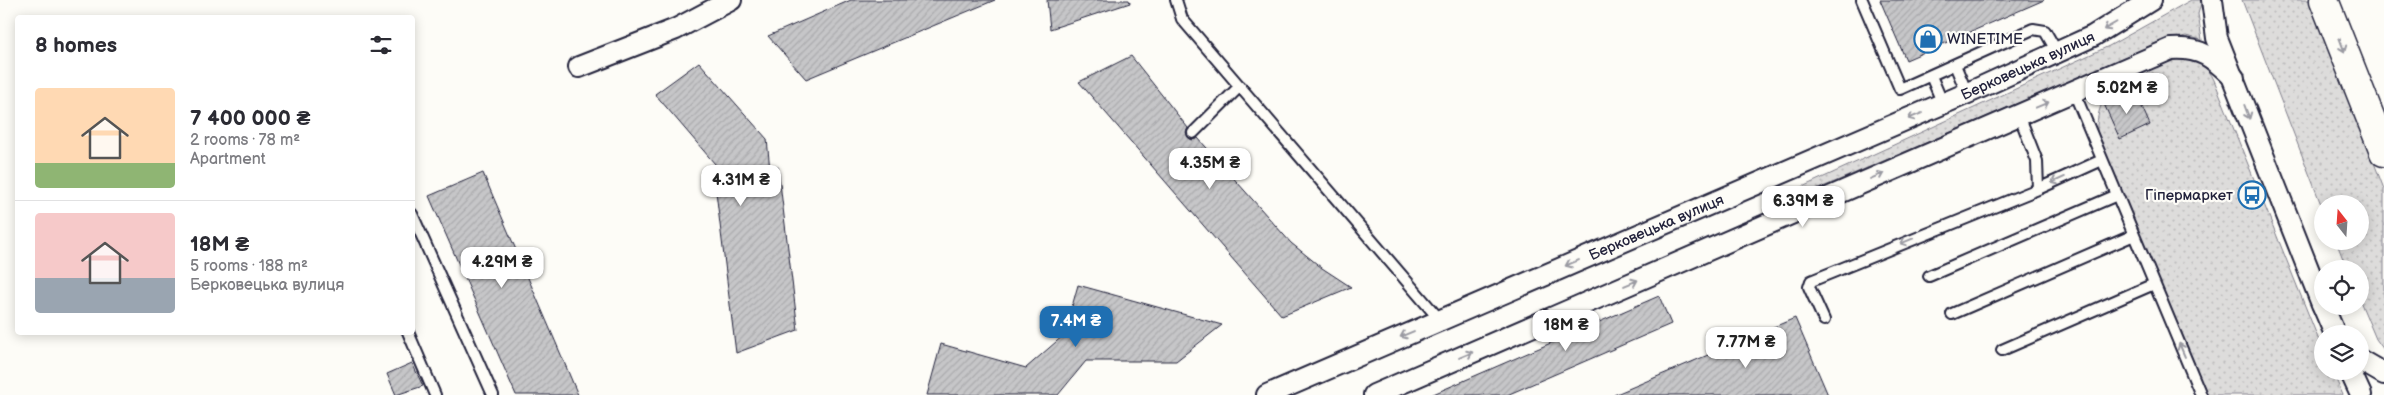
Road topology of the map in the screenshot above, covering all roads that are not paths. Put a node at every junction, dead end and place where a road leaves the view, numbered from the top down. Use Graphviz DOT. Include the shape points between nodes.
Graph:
graph roads {
  1 [pos="731,0"];
  2 [pos="1176,0"];
  3 [pos="1862,0"];
  4 [pos="2212,0"];
  5 [pos="2324,0"];
  6 [pos="2143,2"];
  7 [pos="2057,52"];
  8 [pos="1955,65"];
  9 [pos="579,67"];
  10 [pos="1931,76"];
  11 [pos="2234,78"];
  12 [pos="1240,86"];
  13 [pos="2074,92"];
  14 [pos="1967,93"];
  15 [pos="1943,104"];
  16 [pos="2019,115"];
  17 [pos="1193,133"];
  18 [pos="2384,152"];
  19 [pos="2102,160"];
  20 [pos="2038,189"];
  21 [pos="2117,195"];
  22 [pos="415,221"];
  23 [pos="2134,235"];
  24 [pos="1930,276"];
  25 [pos="2154,284"];
  26 [pos="1952,314"];
  27 [pos="1440,320"];
  28 [pos="1824,320"];
  29 [pos="2330,320"];
  30 [pos="409,335"];
  31 [pos="2002,350"];
  32 [pos="2369,365"];
  33 [pos="2384,374"];
  34 [pos="2354,380"];
  35 [pos="435,395"];
  36 [pos="493,395"];
  37 [pos="1267,395"];
  38 [pos="1374,395"];
  39 [pos="2202,395"];
  40 [pos="2361,395"];
  1 -- 9 [label="street" via="676,29"];
  2 -- 12 [label="lane" via="1182,19"];
  3 -- 10 [label="lane" via="1900,89"];
  4 -- 11 [label="street" via="2217,38"];
  5 -- 18 [label="highway, one-way"];
  6 -- 7 [label="street, Берковецька вулиця, one-way" via="2092,36"];
  7 -- 8 [label="lane" via="2045,31 2033,29"];
  7 -- 14 [label="street, Берковецька вулиця"];
  8 -- 10 [label="lane"];
  8 -- 14 [label="lane"];
  10 -- 15 [label="lane"];
  11 -- 13 [label="street" via="2212,57 2188,48 2171,49"];
  11 -- 29 [label="street, one-way"];
  12 -- 17 [label="lane"];
  12 -- 27 [label="lane"];
  16 -- 13 [label="street, one-way"];
  13 -- 19 [label="lane"];
  14 -- 15 [label="street, Берковецька вулиця"];
  15 -- 27 [label="street, Берковецька вулиця, one-way"];
  16 -- 20 [label="lane" via="2037,161"];
  38 -- 16 [label="street, one-way"];
  19 -- 20 [label="lane, one-way"];
  19 -- 21 [label="lane"];
  20 -- 28 [label="lane, one-way" via="1811,281 1809,287"];
  21 -- 23 [label="lane"];
  21 -- 24 [label="lane"];
  22 -- 36 [label="lane"];
  23 -- 25 [label="lane"];
  23 -- 26 [label="lane"];
  25 -- 31 [label="lane"];
  39 -- 25 [label="lane, one-way"];
  27 -- 37 [label="street, Берковецька вулиця, one-way"];
  30 -- 35 [label="lane"];
  32 -- 33 [label="street"];
  34 -- 40 [label="street"];
}
